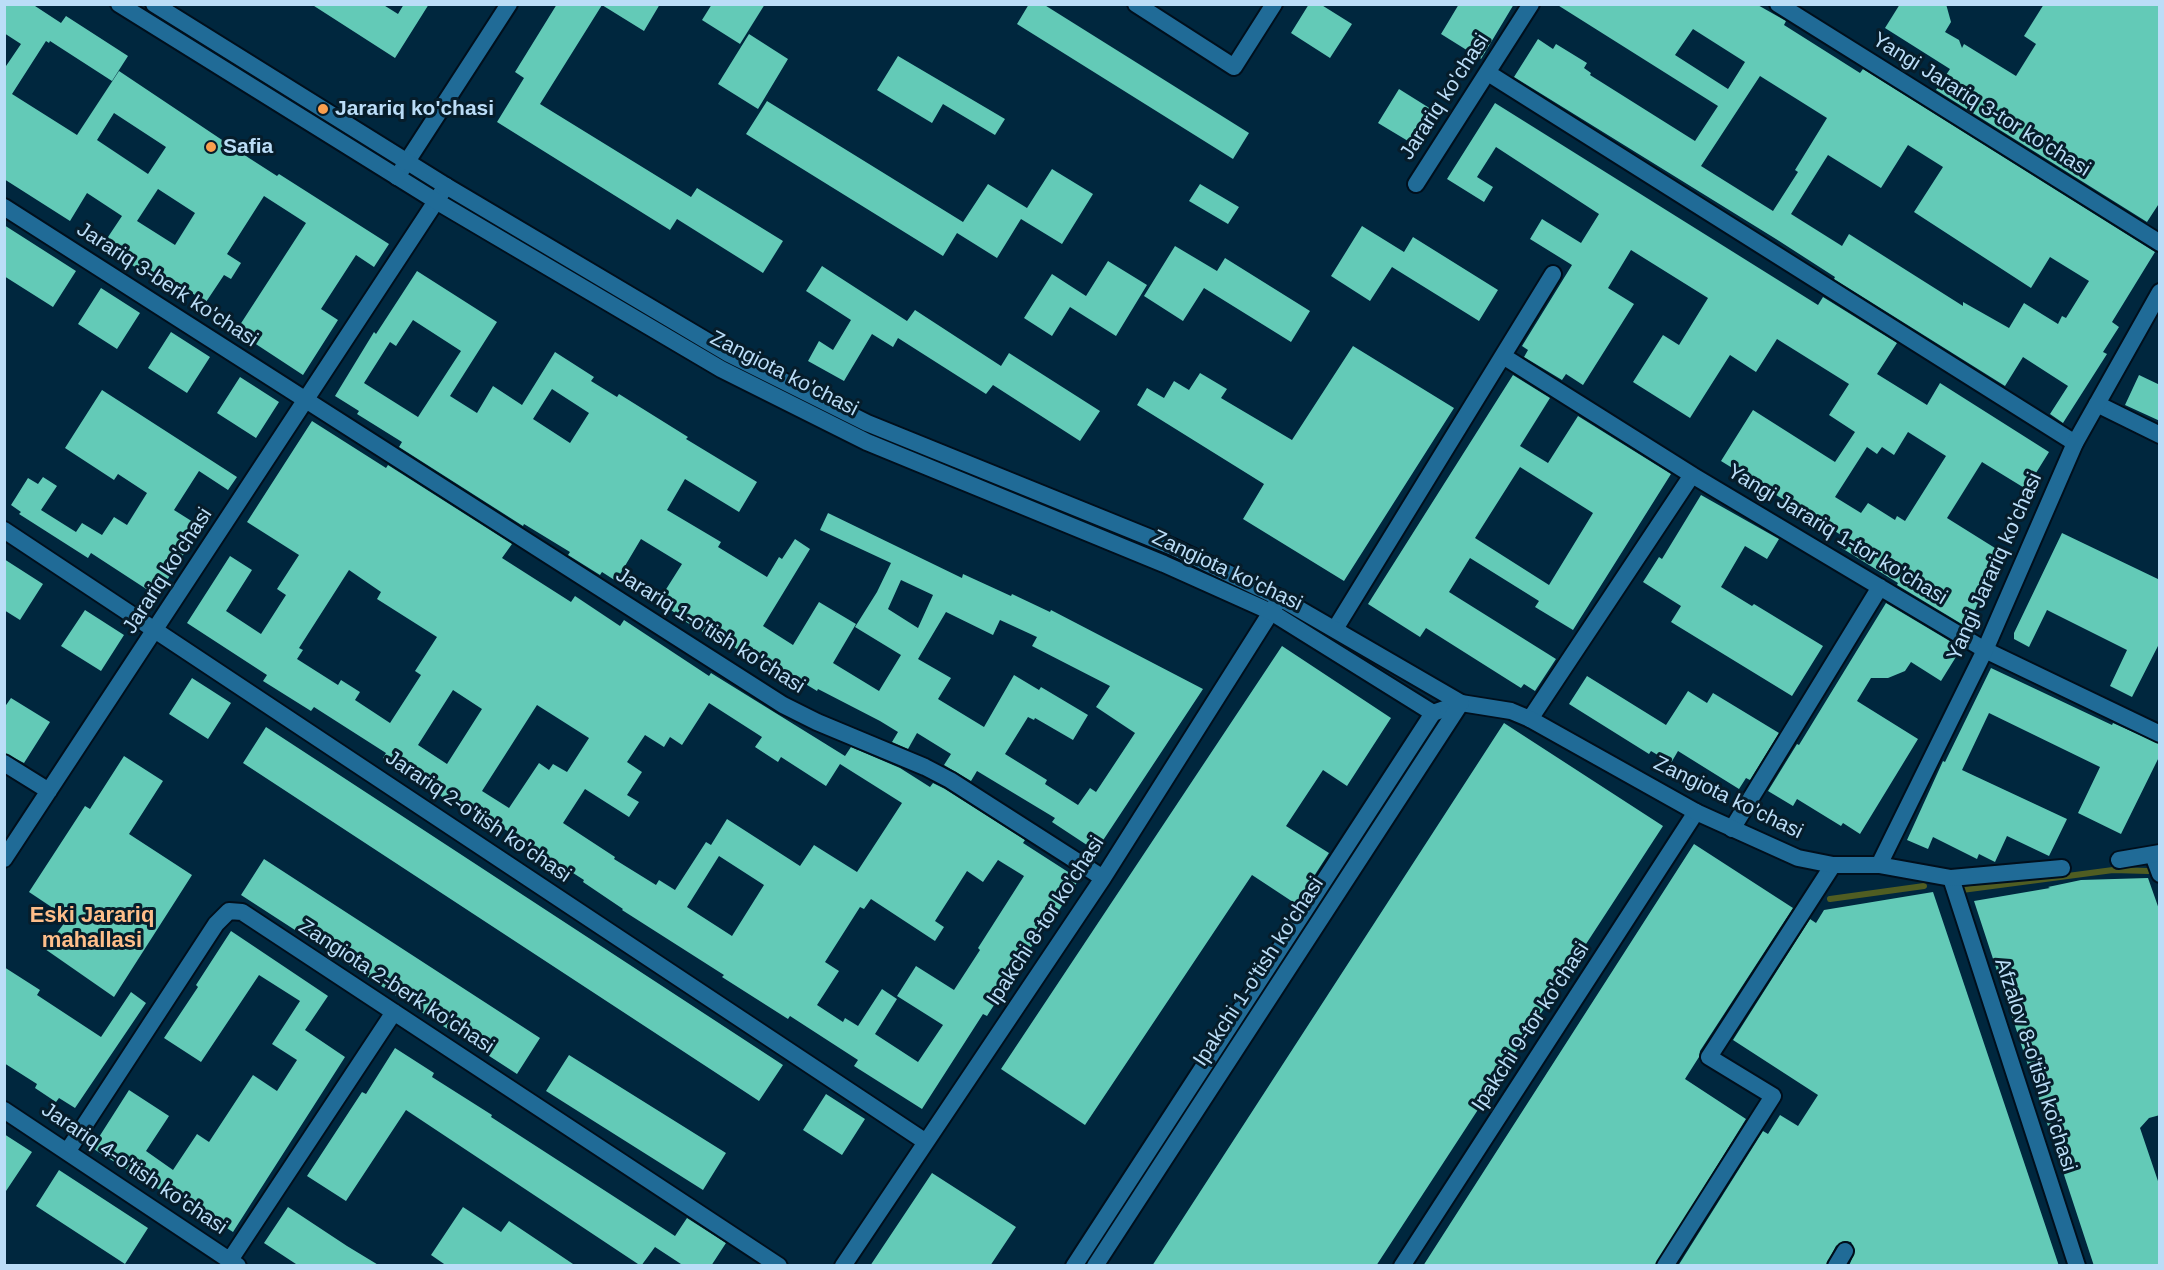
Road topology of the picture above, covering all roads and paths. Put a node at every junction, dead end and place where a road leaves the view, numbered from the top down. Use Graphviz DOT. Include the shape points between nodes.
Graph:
graph roads {
  1 [pos="119,4"];
  2 [pos="154,4"];
  3 [pos="509,4"];
  4 [pos="1136,4"];
  5 [pos="1274,4"];
  6 [pos="1532,4"];
  7 [pos="1778,4"];
  8 [pos="1488,73"];
  9 [pos="407,162"];
  10 [pos="397,177"];
  11 [pos="1416,184"];
  12 [pos="446,186"];
  13 [pos="436,201"];
  14 [pos="4,207"];
  15 [pos="2160,243"];
  16 [pos="1553,274"];
  17 [pos="2160,292"];
  18 [pos="1503,356"];
  19 [pos="305,401"];
  20 [pos="2097,404"];
  21 [pos="2160,435"];
  22 [pos="2075,443"];
  23 [pos="1692,475"];
  24 [pos="4,530"];
  25 [pos="1880,587"];
  26 [pos="1280,598"];
  27 [pos="1271,612"];
  28 [pos="1335,629"];
  29 [pos="156,630"];
  30 [pos="1985,650"];
  31 [pos="1461,703"];
  32 [pos="1433,712"];
  33 [pos="1530,719"];
  34 [pos="2160,734"];
  35 [pos="4,763"];
  36 [pos="49,791"];
  37 [pos="1696,812"];
  38 [pos="1732,829"];
  39 [pos="2156,854"];
  40 [pos="4,859"];
  41 [pos="2120,860"];
  42 [pos="1833,865"];
  43 [pos="1880,866"];
  44 [pos="2062,868"];
  45 [pos="2160,874"];
  46 [pos="1103,878"];
  47 [pos="1951,878"];
  48 [pos="394,1012"];
  49 [pos="4,1110"];
  50 [pos="926,1142"];
  51 [pos="67,1152"];
  52 [pos="1845,1251"];
  53 [pos="234,1263"];
  54 [pos="779,1266"];
  55 [pos="843,1266"];
  56 [pos="1074,1266"];
  57 [pos="1095,1266"];
  58 [pos="1402,1266"];
  59 [pos="1665,1266"];
  60 [pos="1836,1266"];
  61 [pos="2078,1266"];
  1 -- 10 [label="street, Zangiota ko'chasi"];
  2 -- 9 [label="street, Zangiota ko'chasi"];
  3 -- 9 [label="street"];
  4 -- 5 [label="street" via="1234,67"];
  6 -- 8 [label="street, Jarariq ko'chasi"];
  7 -- 15 [label="street, Yangi Jarariq 3-tor ko'chasi"];
  8 -- 11 [label="street, Jarariq ko'chasi"];
  8 -- 22 [label="street"];
  9 -- 10 [label="street"];
  9 -- 12 [label="street, Zangiota ko'chasi"];
  10 -- 13 [label="street, Zangiota ko'chasi"];
  12 -- 13 [label="street, Jarariq ko'chasi"];
  12 -- 26 [label="street, Zangiota ko'chasi" via="729,354 867,423 1173,547"];
  13 -- 19 [label="street, Jarariq ko'chasi"];
  13 -- 27 [label="street, Zangiota ko'chasi" via="721,369 867,442"];
  14 -- 19 [label="street, Jarariq 3-berk ko'chasi"];
  16 -- 18 [label="street"];
  17 -- 20 [label="street, Yangi Jarariq ko'chasi"];
  18 -- 23 [label="street, Yangi Jarariq 1-tor ko'chasi"];
  18 -- 28 [label="street"];
  19 -- 29 [label="street, Jarariq ko'chasi"];
  19 -- 46 [label="street, Jarariq 1-o'tish ko'chasi" via="783,705 951,780"];
  20 -- 21 [label="street"];
  20 -- 22 [label="street, Yangi Jarariq ko'chasi"];
  22 -- 30 [label="street, Yangi Jarariq ko'chasi"];
  23 -- 25 [label="street, Yangi Jarariq 1-tor ko'chasi"];
  23 -- 33 [label="street"];
  24 -- 29 [label="street, Jarariq 2-o'tish ko'chasi"];
  25 -- 30 [label="street, Yangi Jarariq 1-tor ko'chasi"];
  25 -- 38 [label="street"];
  26 -- 27 [label="street, Ipakchi 8-tor ko'chasi"];
  26 -- 28 [label="street, Zangiota ko'chasi"];
  27 -- 32 [label="street, Zangiota ko'chasi"];
  27 -- 46 [label="street, Ipakchi 8-tor ko'chasi"];
  28 -- 31 [label="street, Zangiota ko'chasi"];
  29 -- 36 [label="street, Jarariq ko'chasi"];
  29 -- 50 [label="street, Jarariq 2-o'tish ko'chasi"];
  30 -- 34 [label="street, Yangi Jarariq 1-tor ko'chasi"];
  30 -- 43 [label="street, Yangi Jarariq ko'chasi"];
  31 -- 32 [label="street, Zangiota ko'chasi"];
  31 -- 33 [label="street, Zangiota ko'chasi" via="1511,711"];
  31 -- 57 [label="street, Ipakchi 1-o'tish ko'chasi"];
  32 -- 56 [label="street, Ipakchi 1-o'tish ko'chasi"];
  33 -- 37 [label="street, Zangiota ko'chasi"];
  35 -- 36 [label="street"];
  36 -- 40 [label="street, Jarariq ko'chasi"];
  37 -- 38 [label="street, Zangiota ko'chasi"];
  37 -- 58 [label="street, Ipakchi 9-tor ko'chasi"];
  38 -- 42 [label="street, Zangiota ko'chasi" via="1798,858"];
  39 -- 41 [label="street"];
  39 -- 45 [label="street"];
  42 -- 43 [label="street, Zangiota ko'chasi"];
  42 -- 59 [label="street" via="1709,1057 1773,1096"];
  43 -- 47 [label="street, Zangiota ko'chasi"];
  44 -- 47 [label="street, Zangiota ko'chasi"];
  46 -- 50 [label="street, Ipakchi 8-tor ko'chasi"];
  47 -- 61 [label="street, Afzalov 8-o'tish ko'chasi"];
  48 -- 51 [label="street, Zangiota 2-berk ko'chasi" via="242,912 229,911 216,924"];
  48 -- 53 [label="street"];
  48 -- 54 [label="street, Zangiota 2-berk ko'chasi"];
  49 -- 51 [label="street, Jarariq 4-o'tish ko'chasi"];
  50 -- 55 [label="street, Ipakchi 8-tor ko'chasi"];
  51 -- 53 [label="street, Jarariq 4-o'tish ko'chasi"];
  52 -- 60 [label="street"];
}
